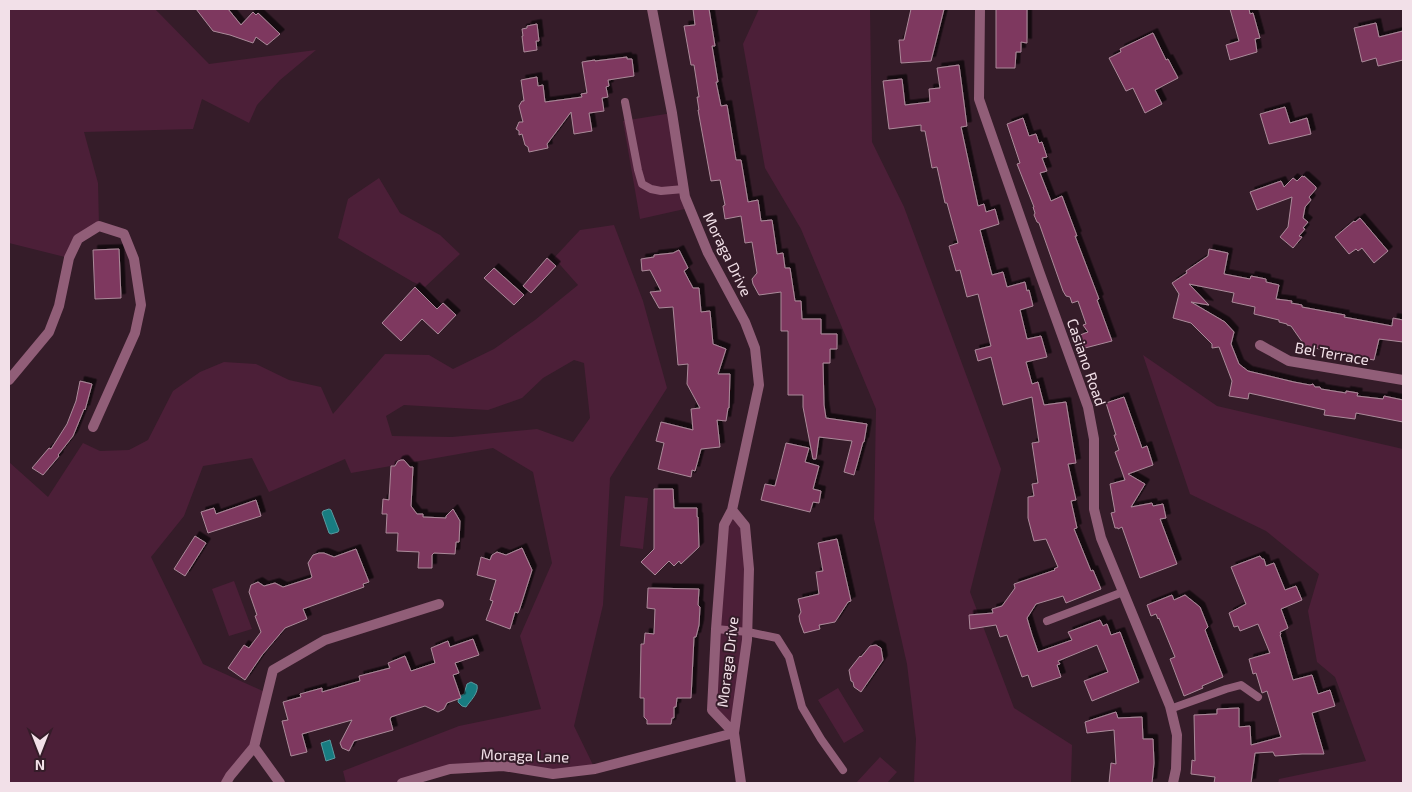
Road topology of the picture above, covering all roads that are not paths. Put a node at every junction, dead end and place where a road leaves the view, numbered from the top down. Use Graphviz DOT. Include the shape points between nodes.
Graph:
graph roads {
  1 [pos="652,9"];
  2 [pos="980,9"];
  3 [pos="625,102"];
  4 [pos="684,189"];
  5 [pos="1260,345"];
  6 [pos="9,380"];
  7 [pos="1403,380"];
  8 [pos="92,427"];
  9 [pos="732,510"];
  10 [pos="1123,592"];
  11 [pos="438,604"];
  12 [pos="1047,621"];
  13 [pos="716,629"];
  14 [pos="748,632"];
  15 [pos="1258,697"];
  16 [pos="1170,709"];
  17 [pos="734,732"];
  18 [pos="254,748"];
  19 [pos="843,770"];
  20 [pos="226,783"];
  21 [pos="280,783"];
  22 [pos="402,783"];
  23 [pos="741,783"];
  24 [pos="1174,783"];
  1 -- 4 [label="street, Moraga Drive"];
  2 -- 10 [label="street, Casiano Road" via="979,99 1088,407 1094,438 1094,509 1101,538"];
  3 -- 4 [label="lane" via="642,184 661,191"];
  4 -- 9 [label="street, Moraga Drive" via="708,253 745,322 755,348 759,385"];
  5 -- 7 [label="street, Bel Terrace" via="1289,362"];
  6 -- 8 [label="street" via="49,332 59,306 69,258 78,239 99,226 124,234 134,259 141,306 135,334"];
  9 -- 13 [label="street, Moraga Drive" via="724,525"];
  9 -- 14 [label="street, Moraga Drive" via="744,526 750,569"];
  10 -- 12 [label="lane"];
  10 -- 16 [label="street, Casiano Road"];
  11 -- 18 [label="street" via="325,640 273,670"];
  13 -- 14 [label="lane"];
  13 -- 17 [label="street, Moraga Drive" via="712,710"];
  14 -- 17 [label="street, Moraga Drive"];
  14 -- 19 [label="lane" via="778,638 789,657 802,707"];
  15 -- 16 [label="lane" via="1241,685"];
  16 -- 24 [label="street, Casiano Road" via="1177,735"];
  17 -- 22 [label="street, Moraga Lane" via="595,769 553,774 503,766 450,769"];
  17 -- 23 [label="street, Moraga Drive"];
  18 -- 20 [label="street"];
  18 -- 21 [label="street"];
}
